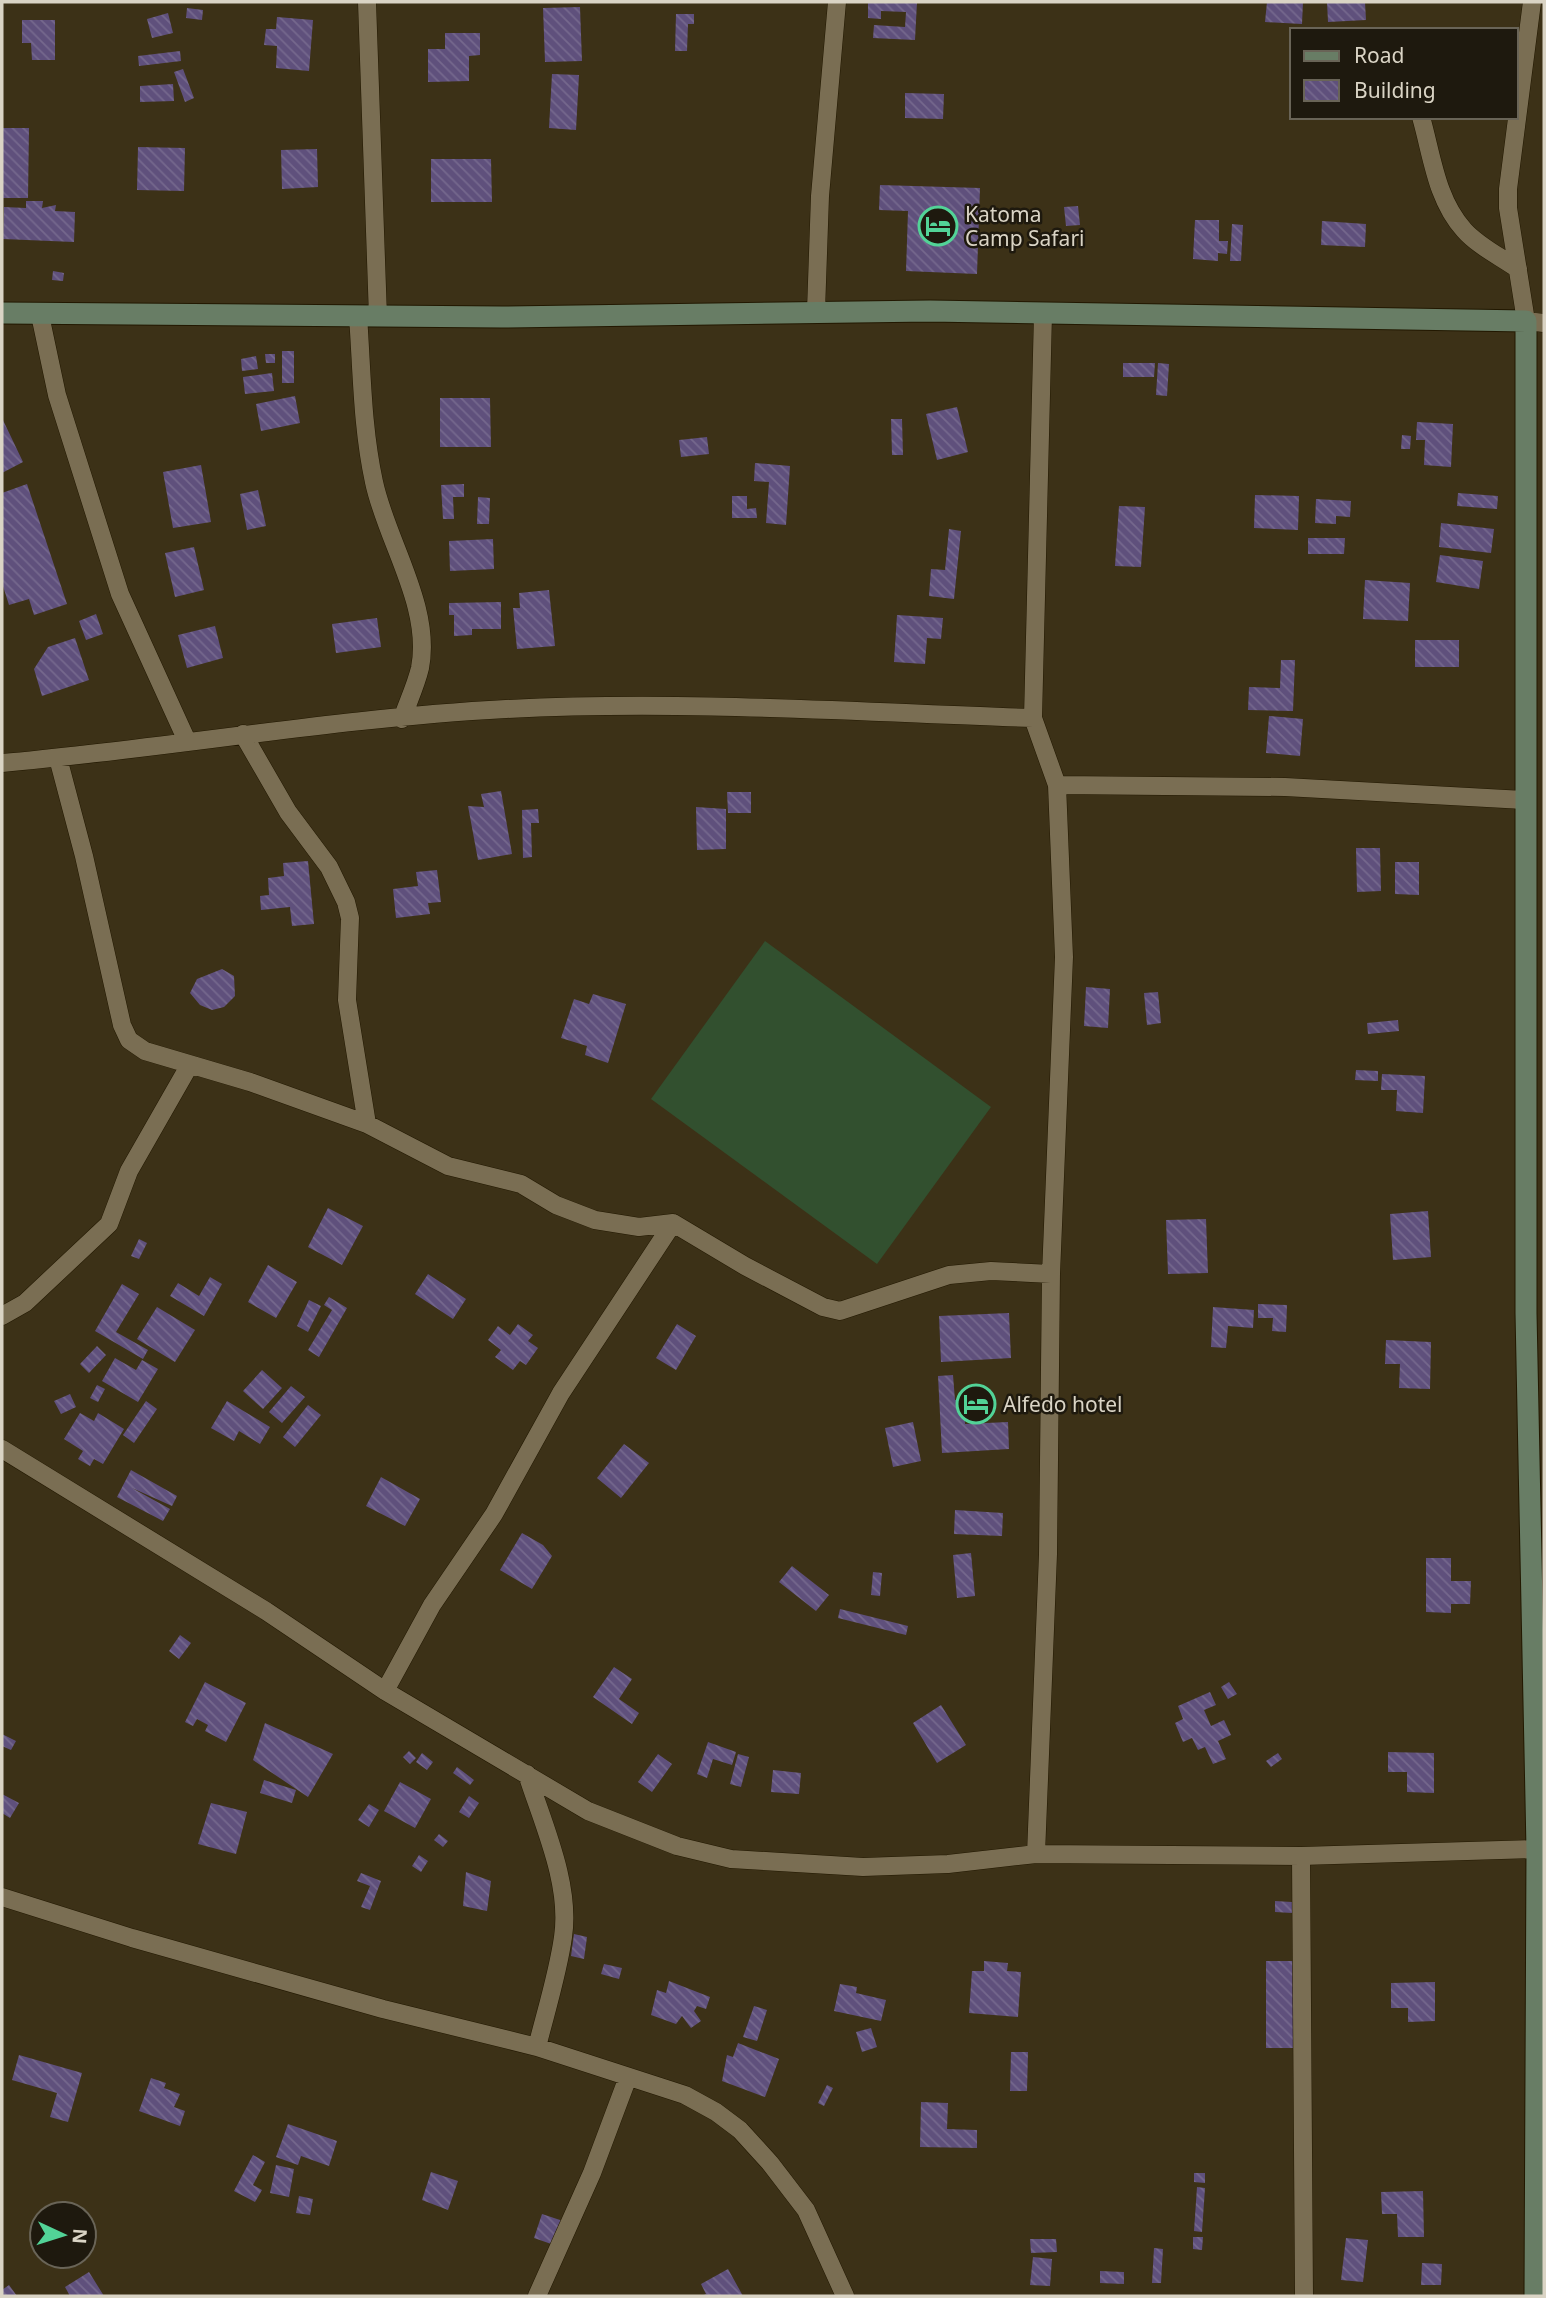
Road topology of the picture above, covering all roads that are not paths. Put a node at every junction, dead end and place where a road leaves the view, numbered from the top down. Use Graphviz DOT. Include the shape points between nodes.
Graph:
graph roads {
  1 [pos="367,2"];
  2 [pos="837,2"];
  3 [pos="1532,2"];
  4 [pos="1518,111"];
  5 [pos="1421,119"];
  6 [pos="1517,119"];
  7 [pos="1518,269"];
  8 [pos="816,311"];
  9 [pos="2,313"];
  10 [pos="1044,314"];
  11 [pos="40,315"];
  12 [pos="368,316"];
  13 [pos="1535,322"];
  14 [pos="1033,718"];
  15 [pos="402,719"];
  16 [pos="243,734"];
  17 [pos="187,741"];
  18 [pos="58,758"];
  19 [pos="2,762"];
  20 [pos="1057,785"];
  21 [pos="1524,800"];
  22 [pos="188,1066"];
  23 [pos="368,1124"];
  24 [pos="673,1223"];
  25 [pos="1051,1274"];
  26 [pos="2,1316"];
  27 [pos="2,1448"];
  28 [pos="1536,1519"];
  29 [pos="384,1691"];
  30 [pos="527,1774"];
  31 [pos="1537,1849"];
  32 [pos="1036,1854"];
  33 [pos="1301,1856"];
  34 [pos="2,1897"];
  35 [pos="1539,2012"];
  36 [pos="537,2047"];
  37 [pos="628,2077"];
  38 [pos="537,2296"];
  39 [pos="845,2296"];
  40 [pos="1304,2296"];
  41 [pos="1535,2296"];
  1 -- 12 [label="street"];
  2 -- 8 [label="street" via="820,196"];
  3 -- 4 [label="street"];
  5 -- 7 [label="street" via="1433,167 1455,219 1471,237"];
  6 -- 7 [label="street" via="1508,189"];
  7 -- 13 [label="street"];
  8 -- 10 [label="street"];
  8 -- 12 [label="street"];
  9 -- 11 [label="street"];
  10 -- 13 [label="street"];
  10 -- 14 [label="street"];
  11 -- 12 [label="street"];
  11 -- 17 [label="street" via="57,395 120,594"];
  12 -- 15 [label="street" via="367,444 373,480 407,577 420,638 420,668"];
  13 -- 21 [label="street"];
  14 -- 15 [label="street" via="655,708 506,709"];
  14 -- 20 [label="street"];
  15 -- 16 [label="street"];
  16 -- 17 [label="street"];
  16 -- 23 [label="street" via="288,812 329,867 346,902 350,918 347,1000"];
  17 -- 18 [label="street"];
  18 -- 19 [label="street"];
  18 -- 22 [label="street" via="126,1034 145,1051"];
  20 -- 21 [label="street" via="1284,787"];
  20 -- 25 [label="street" via="1064,957"];
  21 -- 28 [label="street"];
  22 -- 23 [label="street" via="250,1082"];
  22 -- 26 [label="street" via="129,1171 109,1224 25,1303"];
  23 -- 24 [label="street" via="448,1167 521,1184 556,1205 595,1220 639,1227"];
  24 -- 25 [label="street" via="756,1272 823,1307 840,1311 949,1275 991,1271"];
  24 -- 29 [label="street" via="561,1393 494,1514 432,1605"];
  25 -- 32 [label="street" via="1048,1554"];
  27 -- 29 [label="street" via="266,1611"];
  28 -- 31 [label="street"];
  29 -- 30 [label="street"];
  30 -- 32 [label="street" via="588,1811 677,1846 732,1859 863,1867"];
  30 -- 36 [label="street" via="549,1841 564,1915 564,1936"];
  31 -- 33 [label="street"];
  31 -- 35 [label="street"];
  32 -- 33 [label="street"];
  33 -- 40 [label="street"];
  34 -- 36 [label="street" via="383,2010"];
  35 -- 41 [label="street"];
  36 -- 37 [label="street"];
  37 -- 38 [label="street" via="592,2173"];
  37 -- 39 [label="street" via="685,2095 740,2130 806,2210"];
}
